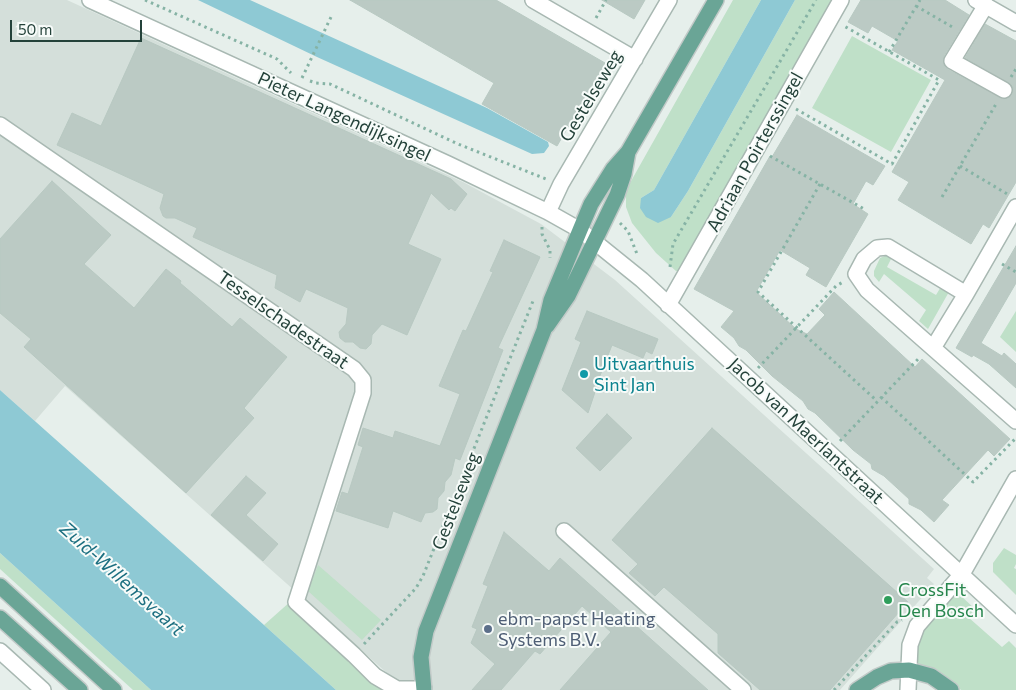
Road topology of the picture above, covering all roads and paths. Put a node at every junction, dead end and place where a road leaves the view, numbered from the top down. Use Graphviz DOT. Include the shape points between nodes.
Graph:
graph roads {
  1 [pos="90,0"];
  2 [pos="145,0"];
  3 [pos="533,0"];
  4 [pos="606,0"];
  5 [pos="669,0"];
  6 [pos="716,0"];
  7 [pos="816,0"];
  8 [pos="841,0"];
  9 [pos="920,0"];
  10 [pos="981,3"];
  11 [pos="916,6"];
  12 [pos="330,17"];
  13 [pos="830,18"];
  14 [pos="1016,23"];
  15 [pos="588,32"];
  16 [pos="967,36"];
  17 [pos="889,52"];
  18 [pos="635,59"];
  19 [pos="1016,69"];
  20 [pos="302,78"];
  21 [pos="1004,90"];
  22 [pos="783,102"];
  23 [pos="0,125"];
  24 [pos="757,148"];
  25 [pos="628,152"];
  26 [pos="960,166"];
  27 [pos="561,184"];
  28 [pos="820,184"];
  29 [pos="942,197"];
  30 [pos="1016,198"];
  31 [pos="1016,207"];
  32 [pos="866,210"];
  33 [pos="548,212"];
  34 [pos="606,214"];
  35 [pos="580,230"];
  36 [pos="594,241"];
  37 [pos="638,257"];
  38 [pos="550,259"];
  39 [pos="856,274"];
  40 [pos="682,281"];
  41 [pos="966,294"];
  42 [pos="535,295"];
  43 [pos="668,304"];
  44 [pos="797,328"];
  45 [pos="544,330"];
  46 [pos="933,348"];
  47 [pos="749,378"];
  48 [pos="881,397"];
  49 [pos="877,401"];
  50 [pos="1012,417"];
  51 [pos="1016,438"];
  52 [pos="829,453"];
  53 [pos="1016,479"];
  54 [pos="564,531"];
  55 [pos="962,574"];
  56 [pos="0,586"];
  57 [pos="0,618"];
  58 [pos="906,619"];
  59 [pos="1016,625"];
  60 [pos="0,650"];
  61 [pos="354,655"];
  62 [pos="909,670"];
  63 [pos="43,690"];
  64 [pos="80,690"];
  65 [pos="114,690"];
  66 [pos="424,690"];
  67 [pos="743,690"];
  68 [pos="834,690"];
  69 [pos="857,690"];
  70 [pos="908,690"];
  71 [pos="951,690"];
  1 -- 33 [label="street, Pieter Langendijksingel"];
  2 -- 20 [label="path" via="277,59 288,71"];
  3 -- 15 [label="street"];
  4 -- 15 [label="path"];
  5 -- 18 [label="street, Gestelseweg"];
  6 -- 25 [label="main road, Gestelseweg"];
  7 -- 40 [label="path" via="673,244 670,272"];
  8 -- 13 [label="street, Adriaan Poirterssingel"];
  9 -- 11 [label="path"];
  10 -- 14 [label="street"];
  10 -- 16 [label="street"];
  11 -- 16 [label="path"];
  11 -- 17 [label="path"];
  12 -- 20 [label="path"];
  13 -- 17 [label="path"];
  13 -- 22 [label="street, Adriaan Poirterssingel"];
  15 -- 18 [label="street"];
  16 -- 21 [label="street" via="952,61"];
  17 -- 22 [label="path" via="939,80 892,164"];
  18 -- 27 [label="street, Gestelseweg"];
  19 -- 21 [label="path"];
  20 -- 27 [label="path" via="330,84 458,144"];
  21 -- 26 [label="path"];
  22 -- 24 [label="street, Adriaan Poirterssingel"];
  23 -- 61 [label="street, Tesselschadestraat" via="354,369 363,380 363,393 296,602"];
  24 -- 28 [label="path"];
  24 -- 40 [label="street, Adriaan Poirterssingel"];
  25 -- 34 [label="main road, Gestelseweg" via="617,194"];
  25 -- 35 [label="main road, Gestelseweg" via="613,168"];
  26 -- 29 [label="path"];
  26 -- 30 [label="path"];
  27 -- 33 [label="street, Gestelseweg"];
  28 -- 32 [label="path"];
  28 -- 44 [label="path" via="758,292"];
  31 -- 41 [label="street"];
  33 -- 35 [label="street, Pieter Langendijksingel"];
  33 -- 38 [label="path" via="542,234 548,243"];
  34 -- 36 [label="main road, Gestelseweg"];
  34 -- 37 [label="path" via="628,231"];
  35 -- 36 [label="street, Pieter Langendijksingel"];
  35 -- 45 [label="main road, Gestelseweg" via="551,300"];
  36 -- 43 [label="street, Jacob van Maerlantstraat"];
  36 -- 45 [label="main road, Gestelseweg" via="568,296"];
  39 -- 41 [label="street" via="864,259 877,248 888,247"];
  39 -- 44 [label="path" via="836,286"];
  39 -- 46 [label="street" via="867,290"];
  40 -- 43 [label="street, Adriaan Poirterssingel"];
  41 -- 46 [label="street"];
  42 -- 61 [label="path" via="423,576 416,588"];
  43 -- 47 [label="street, Jacob van Maerlantstraat"];
  44 -- 47 [label="path"];
  44 -- 49 [label="path"];
  45 -- 66 [label="main road, Gestelseweg" via="426,631 421,657"];
  46 -- 48 [label="path" via="919,357"];
  46 -- 50 [label="street"];
  47 -- 52 [label="street, Jacob van Maerlantstraat"];
  48 -- 49 [label="path"];
  48 -- 51 [label="path" via="973,482"];
  49 -- 52 [label="path"];
  52 -- 55 [label="street, Jacob van Maerlantstraat"];
  53 -- 55 [label="street"];
  54 -- 67 [label="street"];
  55 -- 59 [label="street, Jacob van Maerlantstraat"];
  55 -- 62 [label="street" via="918,626 910,645"];
  56 -- 65 [label="main road"];
  57 -- 64 [label="main road"];
  58 -- 68 [label="path" via="897,622"];
  60 -- 63 [label="street"];
  61 -- 66 [label="street, Tesselschadestraat" via="375,676 397,689"];
  62 -- 69 [label="main road" via="891,671"];
  62 -- 70 [label="street"];
  62 -- 71 [label="main road" via="931,676"];
}
